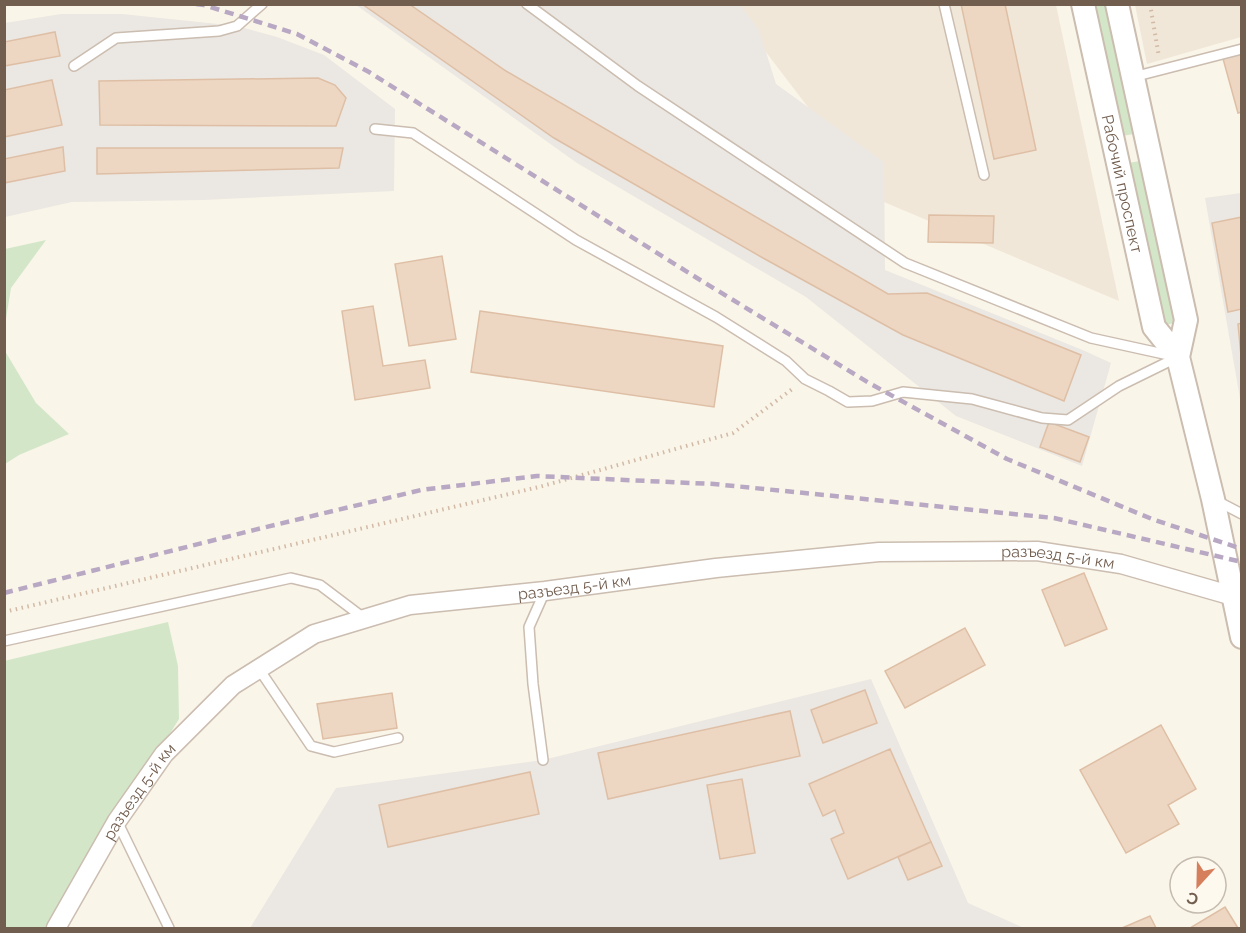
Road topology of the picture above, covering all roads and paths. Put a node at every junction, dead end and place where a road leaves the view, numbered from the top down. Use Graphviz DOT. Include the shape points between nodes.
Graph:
graph roads {
  1 [pos="262,4"];
  2 [pos="527,4"];
  3 [pos="944,4"];
  4 [pos="1083,4"];
  5 [pos="1117,4"];
  6 [pos="1150,4"];
  7 [pos="1242,49"];
  8 [pos="74,66"];
  9 [pos="1161,70"];
  10 [pos="1132,78"];
  11 [pos="375,129"];
  12 [pos="984,175"];
  13 [pos="1178,357"];
  14 [pos="805,379"];
  15 [pos="1213,499"];
  16 [pos="1242,514"];
  17 [pos="545,591"];
  18 [pos="1233,596"];
  19 [pos="4,612"];
  20 [pos="365,619"];
  21 [pos="1242,637"];
  22 [pos="4,641"];
  23 [pos="259,669"];
  24 [pos="398,738"];
  25 [pos="543,759"];
  26 [pos="117,821"];
  27 [pos="56,928"];
  28 [pos="169,928"];
  1 -- 8 [label="lane" via="237,26 219,31 116,38"];
  2 -- 13 [label="lane" via="638,86 905,263 1091,338"];
  3 -- 12 [label="lane"];
  4 -- 13 [label="street, Рабочий проспект" via="1154,327"];
  5 -- 10 [label="street, Рабочий проспект"];
  6 -- 9 [label="path"];
  7 -- 9 [label="lane"];
  9 -- 10 [label="lane"];
  10 -- 13 [label="street, Рабочий проспект" via="1186,320"];
  11 -- 14 [label="lane" via="413,133 422,138 576,240 726,323"];
  13 -- 14 [label="lane" via="1119,386 1068,420 1042,418 972,399 903,392 872,401 848,402"];
  13 -- 15 [label="street, Рабочий проспект"];
  14 -- 19 [label="path" via="734,433 539,487"];
  15 -- 16 [label="lane"];
  15 -- 18 [label="street, Рабочий проспект"];
  17 -- 18 [label="street, разъезд 5-й км" via="716,568 879,552 1037,551 1120,564"];
  17 -- 20 [label="street, разъезд 5-й км" via="410,605"];
  17 -- 25 [label="lane" via="529,627"];
  18 -- 21 [label="street, Рабочий проспект"];
  20 -- 22 [label="lane" via="320,585 291,578"];
  20 -- 23 [label="street, разъезд 5-й км" via="314,634"];
  23 -- 24 [label="lane" via="310,746 334,752"];
  23 -- 26 [label="street, разъезд 5-й км" via="233,685 164,754"];
  26 -- 27 [label="street, разъезд 5-й км"];
  26 -- 28 [label="lane"];
}
